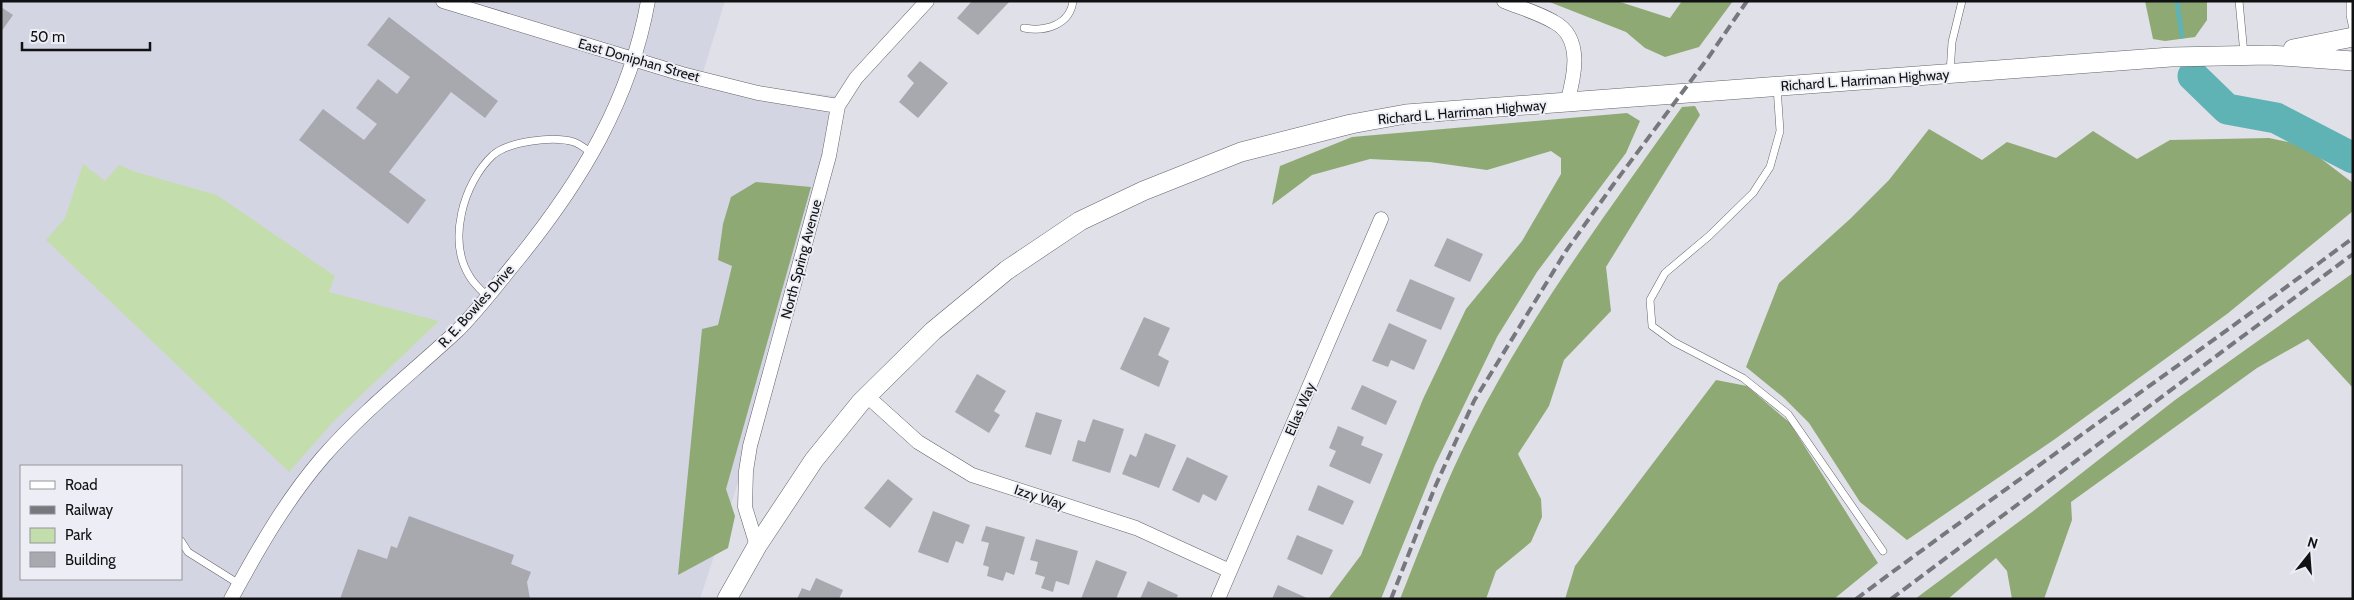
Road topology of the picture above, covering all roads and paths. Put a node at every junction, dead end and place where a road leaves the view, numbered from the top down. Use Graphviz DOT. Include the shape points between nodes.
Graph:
graph roads {
  1 [pos="443,1"];
  2 [pos="648,1"];
  3 [pos="927,1"];
  4 [pos="1073,1"];
  5 [pos="1504,1"];
  6 [pos="1962,1"];
  7 [pos="2239,1"];
  8 [pos="2350,1"];
  9 [pos="1024,28"];
  10 [pos="2353,29"];
  11 [pos="2353,37"];
  12 [pos="2244,54"];
  13 [pos="2269,55"];
  14 [pos="634,59"];
  15 [pos="2353,61"];
  16 [pos="1950,73"];
  17 [pos="1777,86"];
  18 [pos="1567,103"];
  19 [pos="838,106"];
  20 [pos="593,154"];
  21 [pos="1381,219"];
  22 [pos="488,297"];
  23 [pos="867,396"];
  24 [pos="182,543"];
  25 [pos="757,546"];
  26 [pos="1883,551"];
  27 [pos="1230,571"];
  28 [pos="239,584"];
  29 [pos="231,599"];
  30 [pos="727,599"];
  31 [pos="1218,599"];
  1 -- 14 [label="street, East Doniphan Street"];
  2 -- 14 [label="street, R. E. Bowles Drive"];
  3 -- 19 [label="street, North Spring Avenue" via="856,78"];
  4 -- 9 [label="lane" via="1070,14 1053,27 1042,30"];
  5 -- 18 [label="street" via="1556,22 1567,34 1575,54 1575,75"];
  6 -- 16 [label="lane" via="1952,42"];
  7 -- 12 [label="lane"];
  8 -- 10 [label="lane"];
  11 -- 13 [label="main road"];
  12 -- 13 [label="main road, Richard L. Harriman Highway"];
  12 -- 16 [label="main road, Richard L. Harriman Highway"];
  13 -- 15 [label="main road, Richard L. Harriman Highway"];
  14 -- 19 [label="street, East Doniphan Street" via="758,93"];
  14 -- 20 [label="street, R. E. Bowles Drive"];
  16 -- 17 [label="main road, Richard L. Harriman Highway"];
  17 -- 18 [label="main road, Richard L. Harriman Highway"];
  17 -- 26 [label="lane" via="1780,131 1770,167 1754,193 1665,273 1650,300 1652,326 1674,342 1744,378 1788,414"];
  18 -- 23 [label="main road, Richard L. Harriman Highway" via="1406,114 1351,124 1241,152 1143,191 1080,221 1007,270 933,331"];
  19 -- 25 [label="street, North Spring Avenue" via="829,156 750,446 745,507"];
  20 -- 22 [label="street, R. E. Bowles Drive" via="555,213"];
  20 -- 22 [label="lane" via="574,142 518,142 494,155 471,184 461,221 460,250 470,278"];
  21 -- 27 [label="street, Ellas Way"];
  22 -- 28 [label="street, R. E. Bowles Drive" via="452,335 357,420 322,458 268,532"];
  23 -- 25 [label="main road, Richard L. Harriman Highway" via="814,460"];
  23 -- 27 [label="street, Izzy Way" via="918,442 972,475 1136,528"];
  24 -- 28 [label="lane" via="188,552"];
  25 -- 30 [label="main road, Richard L. Harriman Highway"];
  27 -- 31 [label="street, Ellas Way"];
  28 -- 29 [label="street, R. E. Bowles Drive"];
}
